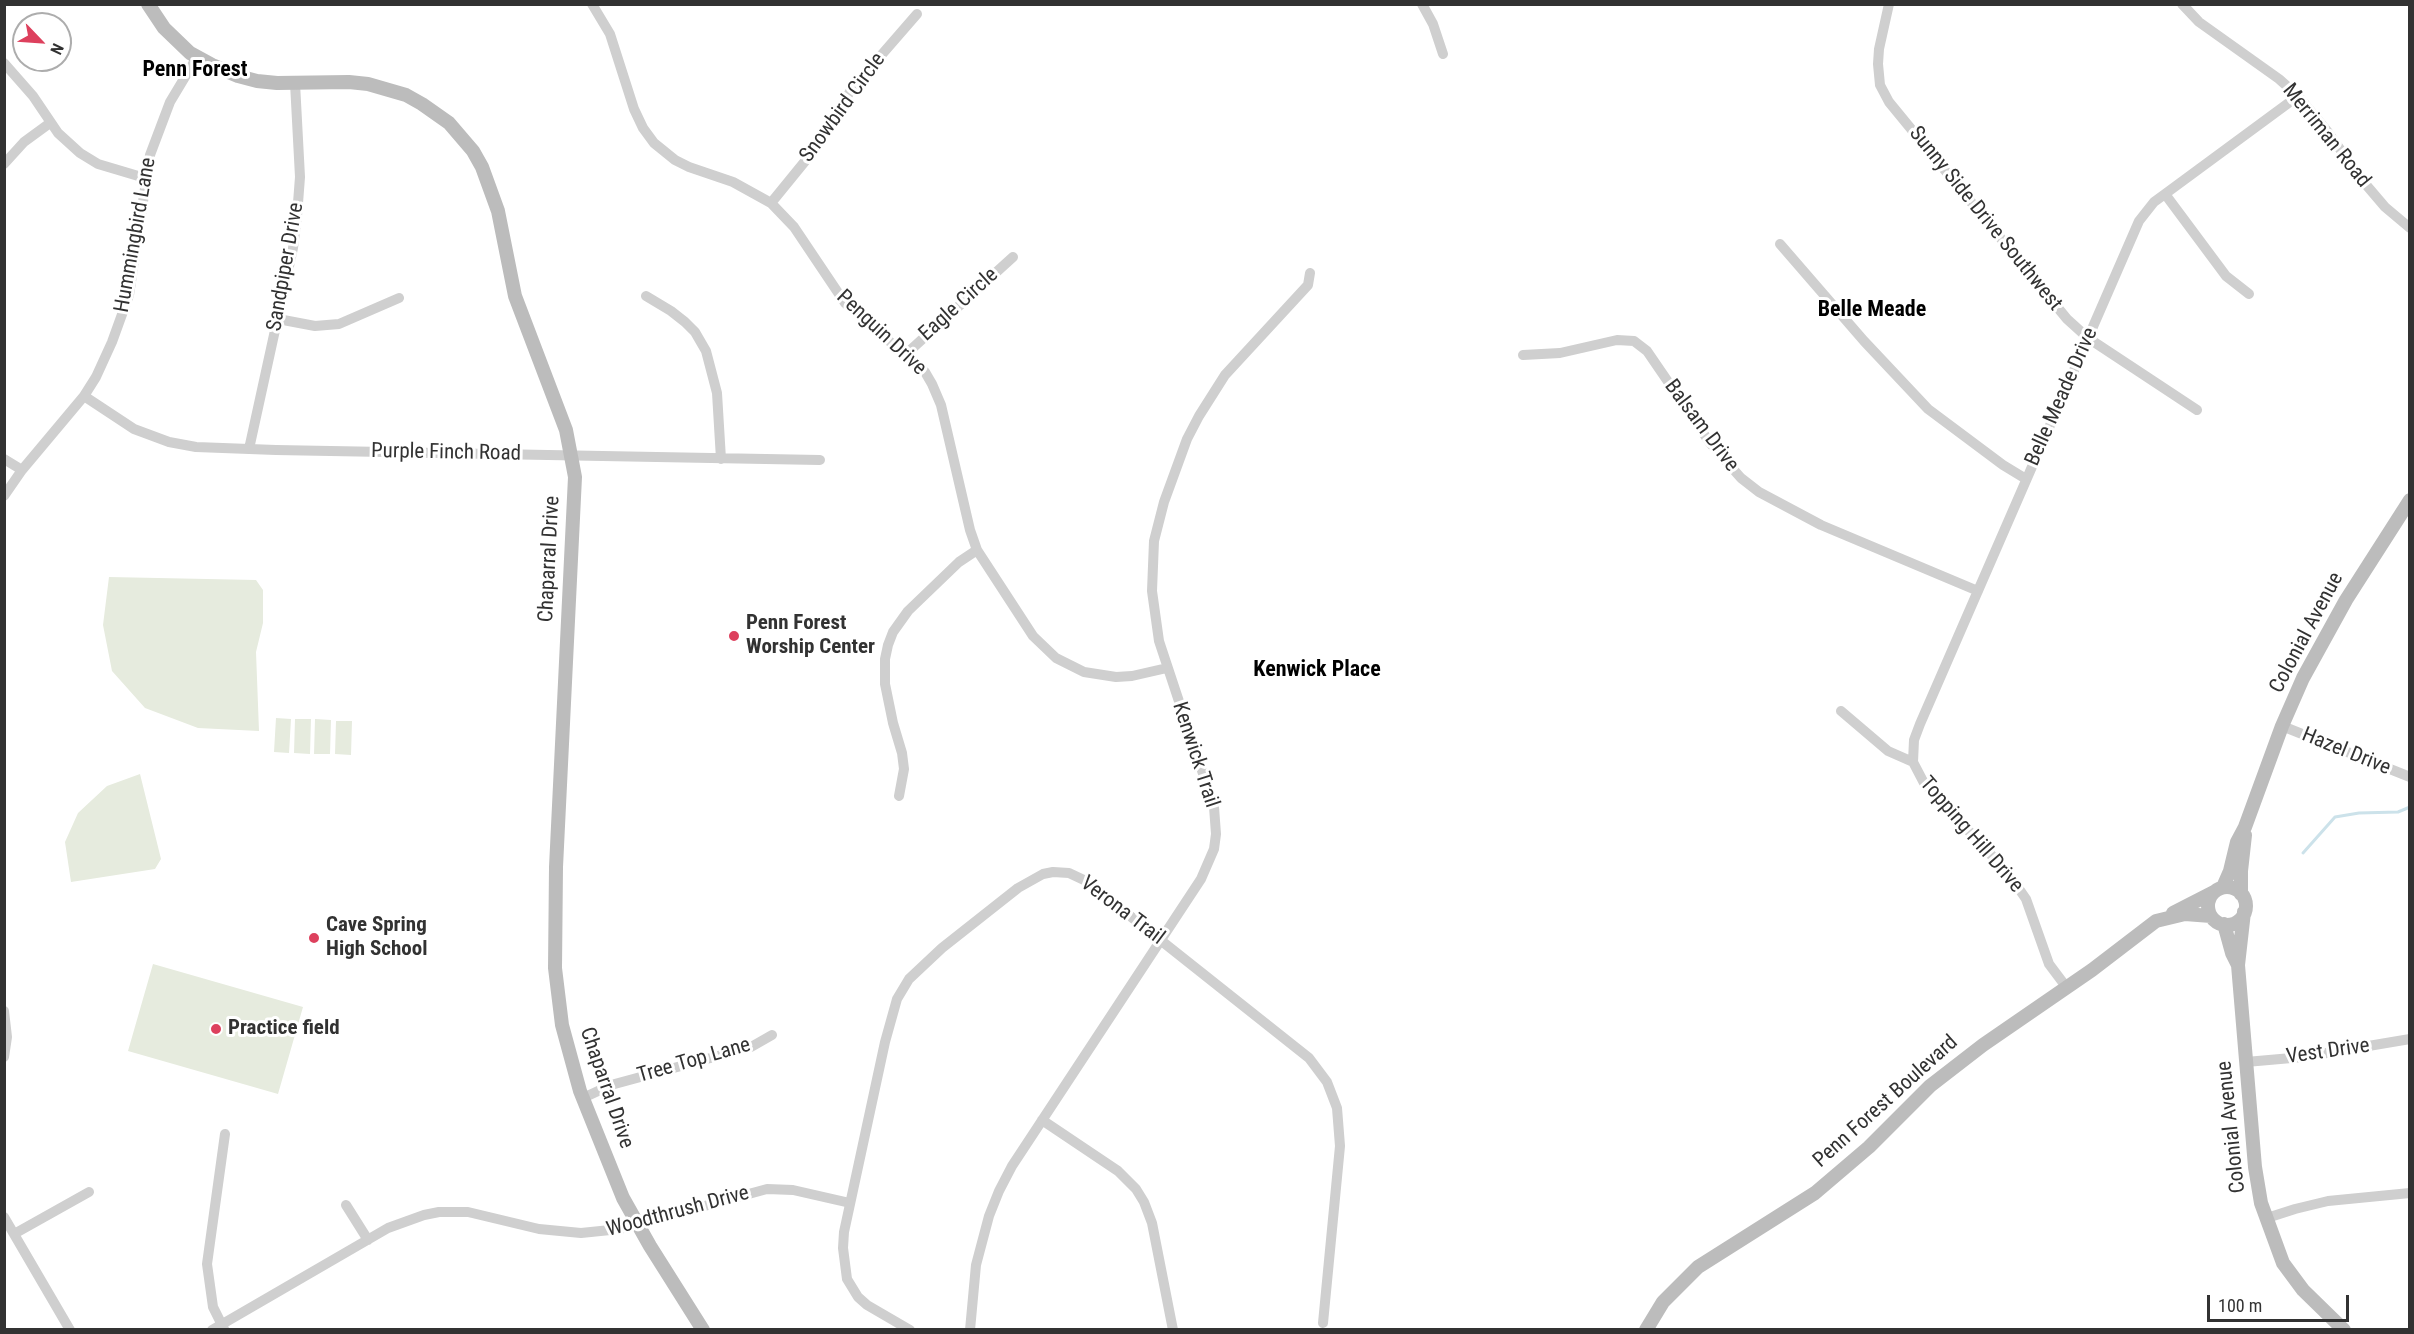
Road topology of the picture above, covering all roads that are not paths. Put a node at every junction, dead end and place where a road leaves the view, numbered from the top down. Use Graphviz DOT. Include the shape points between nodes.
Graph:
graph roads {
  1 [pos="148,4"];
  2 [pos="592,4"];
  3 [pos="1422,4"];
  4 [pos="1890,4"];
  5 [pos="2182,4"];
  6 [pos="917,14"];
  7 [pos="1443,54"];
  8 [pos="197,57"];
  9 [pos="4,63"];
  10 [pos="295,83"];
  11 [pos="2298,96"];
  12 [pos="50,123"];
  13 [pos="4,164"];
  14 [pos="145,178"];
  15 [pos="2165,194"];
  16 [pos="771,203"];
  17 [pos="2409,228"];
  18 [pos="1780,244"];
  19 [pos="1013,257"];
  20 [pos="1310,273"];
  21 [pos="2249,294"];
  22 [pos="646,296"];
  23 [pos="399,298"];
  24 [pos="278,319"];
  25 [pos="2088,338"];
  26 [pos="906,354"];
  27 [pos="1523,355"];
  28 [pos="84,396"];
  29 [pos="2198,410"];
  30 [pos="249,449"];
  31 [pos="572,456"];
  32 [pos="4,459"];
  33 [pos="721,459"];
  34 [pos="820,460"];
  35 [pos="22,470"];
  36 [pos="2026,479"];
  37 [pos="4,496"];
  38 [pos="2409,500"];
  39 [pos="977,550"];
  40 [pos="1978,591"];
  41 [pos="1167,668"];
  42 [pos="1841,711"];
  43 [pos="2282,726"];
  44 [pos="1913,762"];
  45 [pos="2409,777"];
  46 [pos="899,796"];
  47 [pos="2245,827"];
  48 [pos="2219,890"];
  49 [pos="2241,894"];
  50 [pos="2244,912"];
  51 [pos="2211,916"];
  52 [pos="2167,918"];
  53 [pos="2224,924"];
  54 [pos="1160,940"];
  55 [pos="2238,965"];
  56 [pos="2067,988"];
  57 [pos="4,1011"];
  58 [pos="772,1035"];
  59 [pos="2409,1039"];
  60 [pos="4,1057"];
  61 [pos="2246,1062"];
  62 [pos="583,1098"];
  63 [pos="1042,1120"];
  64 [pos="225,1134"];
  65 [pos="89,1192"];
  66 [pos="2409,1193"];
  67 [pos="850,1203"];
  68 [pos="346,1205"];
  69 [pos="4,1217"];
  70 [pos="2267,1218"];
  71 [pos="638,1225"];
  72 [pos="14,1234"];
  73 [pos="368,1240"];
  74 [pos="1323,1323"];
  75 [pos="219,1328"];
  76 [pos="70,1329"];
  77 [pos="703,1329"];
  78 [pos="910,1329"];
  79 [pos="970,1329"];
  80 [pos="1173,1329"];
  81 [pos="1646,1329"];
  82 [pos="2344,1329"];
  1 -- 8 [label="street, Chaparral Drive" via="164,28"];
  2 -- 16 [label="street, Penguin Drive" via="610,34 634,109 654,143 675,160 733,182"];
  3 -- 7 [label="street"];
  4 -- 25 [label="street, Sunny Side Drive Southwest" via="1878,64 1880,85 1889,102 2041,290"];
  5 -- 11 [label="street, Merriman Road" via="2199,22"];
  6 -- 16 [label="street, Snowbird Circle" via="851,90 815,149"];
  8 -- 10 [label="street, Chaparral Drive" via="238,76"];
  8 -- 14 [label="street, Hummingbird Lane" via="162,121"];
  9 -- 12 [label="street"];
  10 -- 24 [label="street, Sandpiper Drive" via="300,177 297,216"];
  10 -- 31 [label="street, Chaparral Drive" via="368,84 406,95 438,114 462,136 490,186 515,296 566,430"];
  11 -- 15 [label="street, Belle Meade Drive"];
  11 -- 17 [label="street, Merriman Road" via="2362,180"];
  12 -- 13 [label="street" via="24,142"];
  12 -- 14 [label="street" via="85,157"];
  14 -- 28 [label="street, Hummingbird Lane" via="129,295 112,342"];
  15 -- 21 [label="street" via="2226,276"];
  15 -- 25 [label="street, Belle Meade Drive" via="2139,221"];
  16 -- 26 [label="street, Penguin Drive" via="794,226 844,303"];
  18 -- 36 [label="street" via="1928,409"];
  19 -- 26 [label="street, Eagle Circle"];
  20 -- 41 [label="street, Kenwick Trail" via="1308,285 1246,350 1212,393 1187,440 1164,502 1154,541 1152,591"];
  22 -- 33 [label="street" via="686,322 702,342 717,393"];
  23 -- 24 [label="street" via="339,324 315,326"];
  24 -- 30 [label="street, Sandpiper Drive"];
  25 -- 29 [label="street, Sunny Side Drive Southwest"];
  25 -- 36 [label="street, Belle Meade Drive"];
  26 -- 39 [label="street, Penguin Drive" via="925,372 938,397"];
  27 -- 40 [label="street, Balsam Drive" via="1560,353 1617,339 1634,341 1647,351 1710,443 1759,492 1821,525"];
  28 -- 30 [label="street, Purple Finch Road" via="151,437 184,446"];
  28 -- 35 [label="street, Hummingbird Lane"];
  30 -- 31 [label="street, Purple Finch Road"];
  31 -- 33 [label="street, Purple Finch Road"];
  31 -- 62 [label="street, Chaparral Drive" via="574,494 556,867 555,968 562,1025"];
  32 -- 35 [label="street"];
  33 -- 34 [label="street, Purple Finch Road"];
  35 -- 37 [label="street, Hummingbird Lane"];
  36 -- 40 [label="street, Belle Meade Drive"];
  38 -- 43 [label="street, Colonial Avenue" via="2323,641"];
  39 -- 41 [label="street, Penguin Drive" via="1033,636 1056,658 1100,675 1132,676"];
  39 -- 46 [label="street" via="908,611 888,645 885,684 902,753"];
  40 -- 44 [label="street, Belle Meade Drive" via="1920,724 1914,740"];
  41 -- 54 [label="street, Kenwick Trail" via="1210,793 1216,834 1201,879"];
  42 -- 44 [label="street, Topping Hill Drive" via="1888,751"];
  43 -- 45 [label="street, Hazel Drive"];
  43 -- 47 [label="street, Colonial Avenue"];
  44 -- 56 [label="street, Topping Hill Drive" via="1924,783 2017,885 2049,964"];
  47 -- 48 [label="street, Colonial Avenue"];
  47 -- 49 [label="street, Colonial Avenue"];
  48 -- 49 [label="street" via="2233,888"];
  48 -- 51 [label="street, Colonial Avenue" via="2208,906"];
  48 -- 52 [label="street, Penn Forest Boulevard"];
  49 -- 50 [label="street, Colonial Avenue"];
  50 -- 53 [label="street" via="2236,922"];
  50 -- 55 [label="street, Colonial Avenue"];
  51 -- 52 [label="street, Penn Forest Boulevard" via="2185,914"];
  51 -- 53 [label="street"];
  52 -- 56 [label="street, Penn Forest Boulevard" via="2156,921"];
  53 -- 55 [label="street, Colonial Avenue"];
  54 -- 63 [label="street, Kenwick Trail"];
  54 -- 67 [label="street, Verona Trail" via="1086,881 1069,873 1053,872 1018,888 942,948 909,979 897,999"];
  54 -- 74 [label="street, Verona Trail" via="1309,1058 1334,1095 1340,1146"];
  55 -- 61 [label="street, Colonial Avenue"];
  56 -- 81 [label="street, Penn Forest Boulevard" via="1953,1067 1815,1193 1698,1267 1663,1302"];
  57 -- 60 [label="street"];
  58 -- 62 [label="street, Tree Top Lane" via="751,1047 611,1085"];
  59 -- 61 [label="street, Vest Drive" via="2303,1057"];
  61 -- 70 [label="street, Colonial Avenue" via="2255,1167"];
  62 -- 71 [label="street, Chaparral Drive" via="623,1198"];
  63 -- 79 [label="street, Kenwick Trail" via="1012,1166 989,1216 976,1265"];
  63 -- 80 [label="street" via="1118,1171 1136,1189 1152,1223"];
  64 -- 75 [label="street" via="207,1264"];
  65 -- 72 [label="street"];
  66 -- 70 [label="street" via="2319,1203"];
  67 -- 71 [label="street, Woodthrush Drive" via="793,1190 767,1189"];
  67 -- 78 [label="street, Verona Trail" via="843,1248 847,1279 867,1305"];
  68 -- 73 [label="street"];
  69 -- 72 [label="street"];
  70 -- 82 [label="street, Colonial Avenue" via="2283,1263 2303,1290"];
  71 -- 73 [label="street, Woodthrush Drive" via="596,1233 562,1232 478,1214 439,1212 406,1220"];
  71 -- 77 [label="street, Chaparral Drive"];
  72 -- 76 [label="street"];
  73 -- 75 [label="street, Woodthrush Drive"];
}
